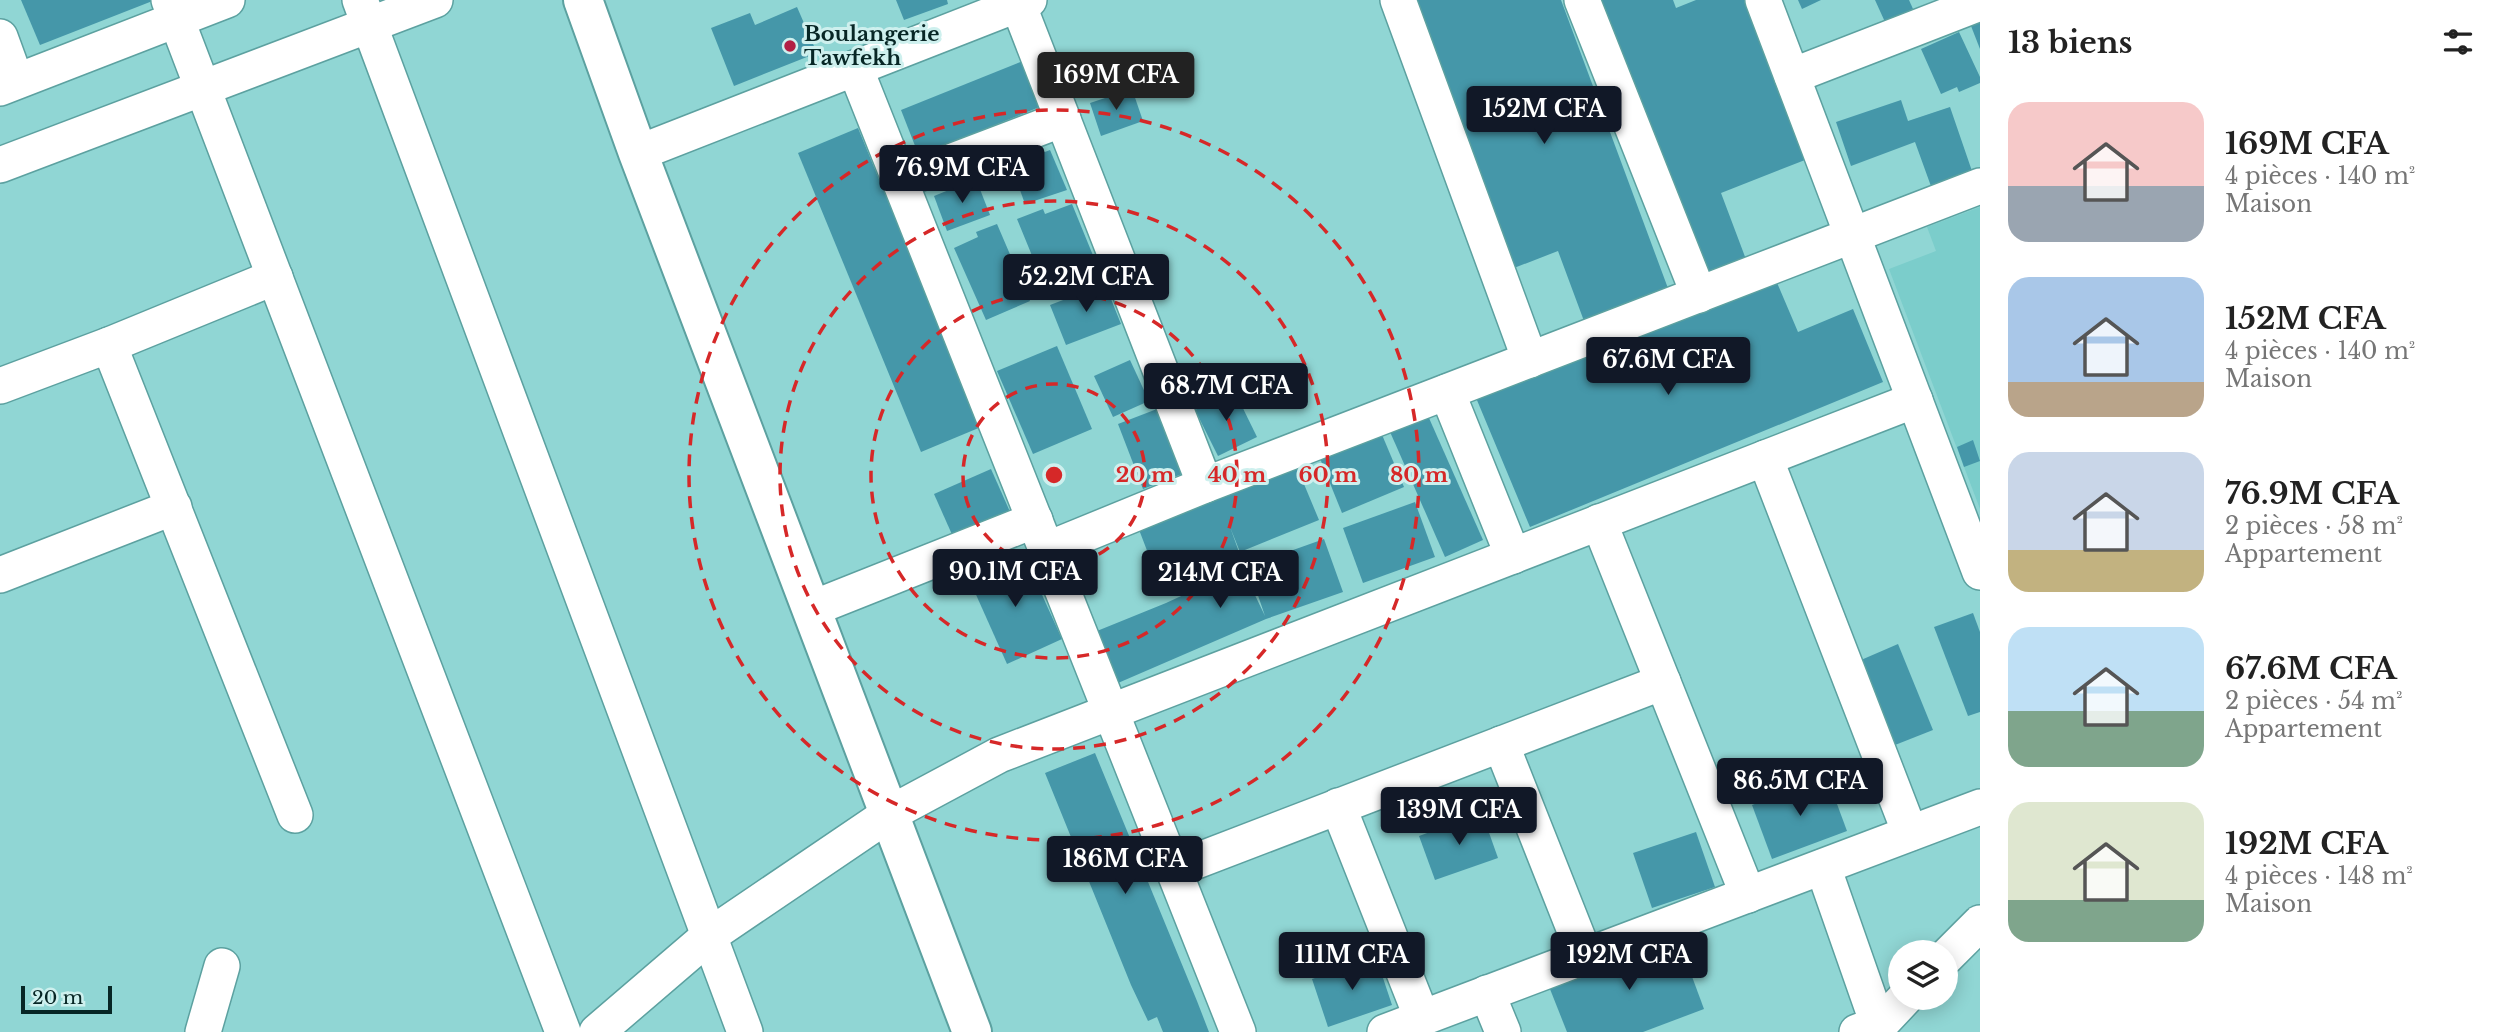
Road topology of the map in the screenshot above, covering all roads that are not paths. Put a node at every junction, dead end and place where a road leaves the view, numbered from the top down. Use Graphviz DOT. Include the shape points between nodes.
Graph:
graph roads {
  1 [pos="227,0"];
  2 [pos="435,0"];
  3 [pos="583,0"];
  4 [pos="1398,0"];
  5 [pos="1582,0"];
  6 [pos="1763,0"];
  7 [pos="1023,2"];
  8 [pos="1980,3"];
  9 [pos="1941,8"];
  10 [pos="173,10"];
  11 [pos="365,13"];
  12 [pos="0,37"];
  13 [pos="855,68"];
  14 [pos="1792,76"];
  15 [pos="8,85"];
  16 [pos="203,88"];
  17 [pos="1063,119"];
  18 [pos="638,153"];
  19 [pos="0,165"];
  20 [pos="900,181"];
  21 [pos="1980,186"];
  22 [pos="1852,236"];
  23 [pos="275,277"];
  24 [pos="1699,295"];
  25 [pos="109,345"];
  26 [pos="1530,360"];
  27 [pos="0,386"];
  28 [pos="1447,392"];
  29 [pos="1915,400"];
  30 [pos="1765,458"];
  31 [pos="1205,485"];
  32 [pos="174,507"];
  33 [pos="1599,522"];
  34 [pos="1041,535"];
  35 [pos="1513,556"];
  36 [pos="1980,572"];
  37 [pos="0,575"];
  38 [pos="811,609"];
  39 [pos="1663,682"];
  40 [pos="1111,713"];
  41 [pos="1501,744"];
  42 [pos="1338,806"];
  43 [pos="1980,807"];
  44 [pos="889,814"];
  45 [pos="295,815"];
  46 [pos="1910,833"];
  47 [pos="1823,867"];
  48 [pos="1173,870"];
  49 [pos="1748,895"];
  50 [pos="1980,923"];
  51 [pos="709,936"];
  52 [pos="1958,945"];
  53 [pos="1585,956"];
  54 [pos="222,966"];
  55 [pos="1488,993"];
  56 [pos="1891,1010"];
  57 [pos="1422,1018"];
  58 [pos="1869,1029"];
  59 [pos="203,1032"];
  60 [pos="563,1032"];
  61 [pos="597,1032"];
  62 [pos="746,1032"];
  63 [pos="972,1032"];
  64 [pos="1238,1032"];
  65 [pos="1385,1032"];
  66 [pos="1503,1032"];
  1 -- 10 [label="street"];
  2 -- 11 [label="street"];
  3 -- 18 [label="street"];
  4 -- 26 [label="street"];
  5 -- 24 [label="street"];
  6 -- 14 [label="street"];
  7 -- 13 [label="street"];
  7 -- 17 [label="street"];
  8 -- 9 [label="street"];
  9 -- 14 [label="street"];
  10 -- 15 [label="street"];
  10 -- 16 [label="street"];
  11 -- 16 [label="street"];
  11 -- 51 [label="street"];
  12 -- 15 [label="street"];
  13 -- 18 [label="street"];
  13 -- 20 [label="street"];
  14 -- 22 [label="street"];
  16 -- 19 [label="street"];
  16 -- 23 [label="street"];
  17 -- 20 [label="street"];
  17 -- 31 [label="street"];
  18 -- 38 [label="street"];
  20 -- 34 [label="street"];
  21 -- 22 [label="street"];
  22 -- 24 [label="street"];
  22 -- 29 [label="street"];
  23 -- 25 [label="street"];
  23 -- 60 [label="street"];
  24 -- 26 [label="street"];
  25 -- 27 [label="street"];
  25 -- 32 [label="street"];
  26 -- 28 [label="street"];
  28 -- 31 [label="street"];
  28 -- 35 [label="street"];
  29 -- 30 [label="street"];
  29 -- 36 [label="street"];
  30 -- 33 [label="street"];
  30 -- 46 [label="street"];
  31 -- 34 [label="street"];
  32 -- 37 [label="street"];
  32 -- 45 [label="street"];
  33 -- 35 [label="street"];
  33 -- 39 [label="street"];
  34 -- 38 [label="street"];
  34 -- 40 [label="street"];
  35 -- 40 [label="street"];
  38 -- 44 [label="street"];
  39 -- 41 [label="street"];
  39 -- 49 [label="street"];
  40 -- 44 [label="street" via="999,755"];
  40 -- 48 [label="street"];
  41 -- 42 [label="street"];
  41 -- 53 [label="street"];
  42 -- 48 [label="street"];
  42 -- 57 [label="street"];
  43 -- 46 [label="street"];
  44 -- 51 [label="street"];
  44 -- 63 [label="street"];
  46 -- 47 [label="street"];
  47 -- 49 [label="street"];
  47 -- 58 [label="street"];
  48 -- 64 [label="street"];
  49 -- 53 [label="street"];
  50 -- 52 [label="street"];
  51 -- 61 [label="street"];
  51 -- 62 [label="street"];
  53 -- 55 [label="street"];
  54 -- 59 [label="street"];
  55 -- 57 [label="street"];
  55 -- 66 [label="street"];
  56 -- 58 [label="street"];
  57 -- 65 [label="street"];
}
